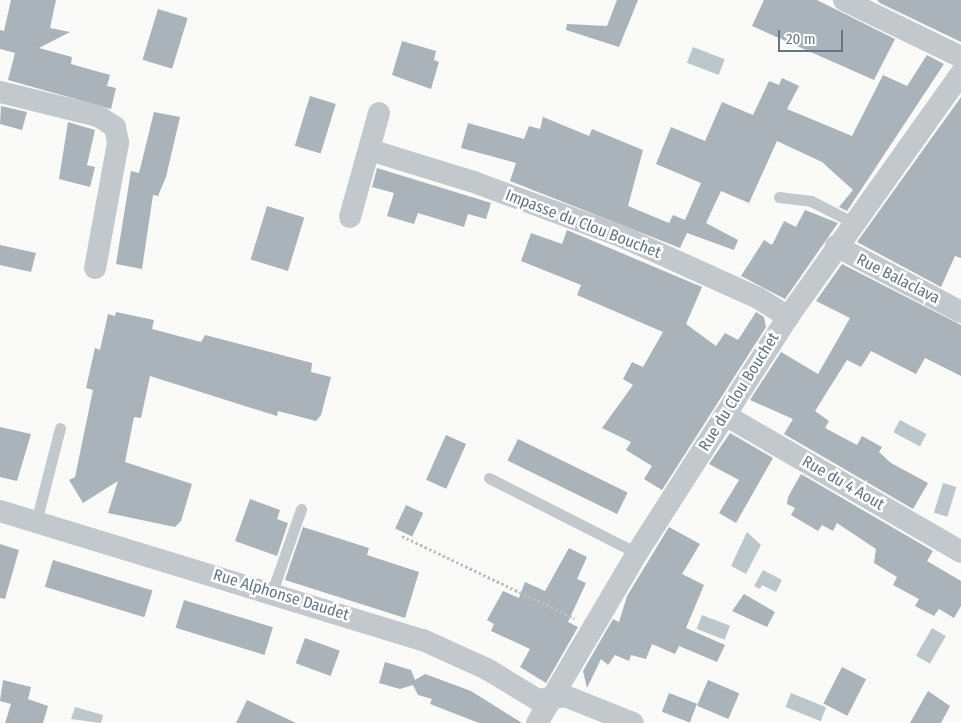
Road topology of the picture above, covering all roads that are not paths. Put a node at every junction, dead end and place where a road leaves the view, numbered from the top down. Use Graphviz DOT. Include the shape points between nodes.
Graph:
graph roads {
  1 [pos="844,0"];
  2 [pos="961,57"];
  3 [pos="961,74"];
  4 [pos="0,92"];
  5 [pos="379,113"];
  6 [pos="370,150"];
  7 [pos="779,196"];
  8 [pos="350,218"];
  9 [pos="852,222"];
  10 [pos="836,246"];
  11 [pos="95,268"];
  12 [pos="961,312"];
  13 [pos="788,317"];
  14 [pos="725,415"];
  15 [pos="60,428"];
  16 [pos="490,478"];
  17 [pos="302,509"];
  18 [pos="0,511"];
  19 [pos="36,522"];
  20 [pos="961,552"];
  21 [pos="637,553"];
  22 [pos="272,592"];
  23 [pos="551,698"];
  24 [pos="537,723"];
  25 [pos="633,723"];
  1 -- 2 [label="street"];
  3 -- 9 [label="street, Rue du Clou Bouchet"];
  4 -- 11 [label="street" via="98,116 115,127 118,143"];
  5 -- 6 [label="street"];
  6 -- 8 [label="street"];
  6 -- 13 [label="street, Impasse du Clou Bouchet" via="471,181 623,237 758,298"];
  7 -- 9 [label="lane" via="811,201"];
  9 -- 10 [label="street, Rue du Clou Bouchet"];
  10 -- 12 [label="street, Rue Balaclava"];
  10 -- 13 [label="street, Rue du Clou Bouchet"];
  13 -- 14 [label="street, Rue du Clou Bouchet"];
  14 -- 20 [label="street, Rue du 4 Aout"];
  14 -- 21 [label="street, Rue du Clou Bouchet"];
  15 -- 19 [label="lane"];
  16 -- 21 [label="lane"];
  17 -- 22 [label="lane"];
  18 -- 19 [label="street, Rue Alphonse Daudet"];
  19 -- 22 [label="street, Rue Alphonse Daudet"];
  21 -- 23 [label="street, Rue du Clou Bouchet"];
  22 -- 23 [label="street, Rue Alphonse Daudet" via="446,648 538,700"];
  23 -- 24 [label="street, Rue du Clou Bouchet"];
  23 -- 25 [label="street, Rue Alphonse Daudet" via="565,696"];
}
